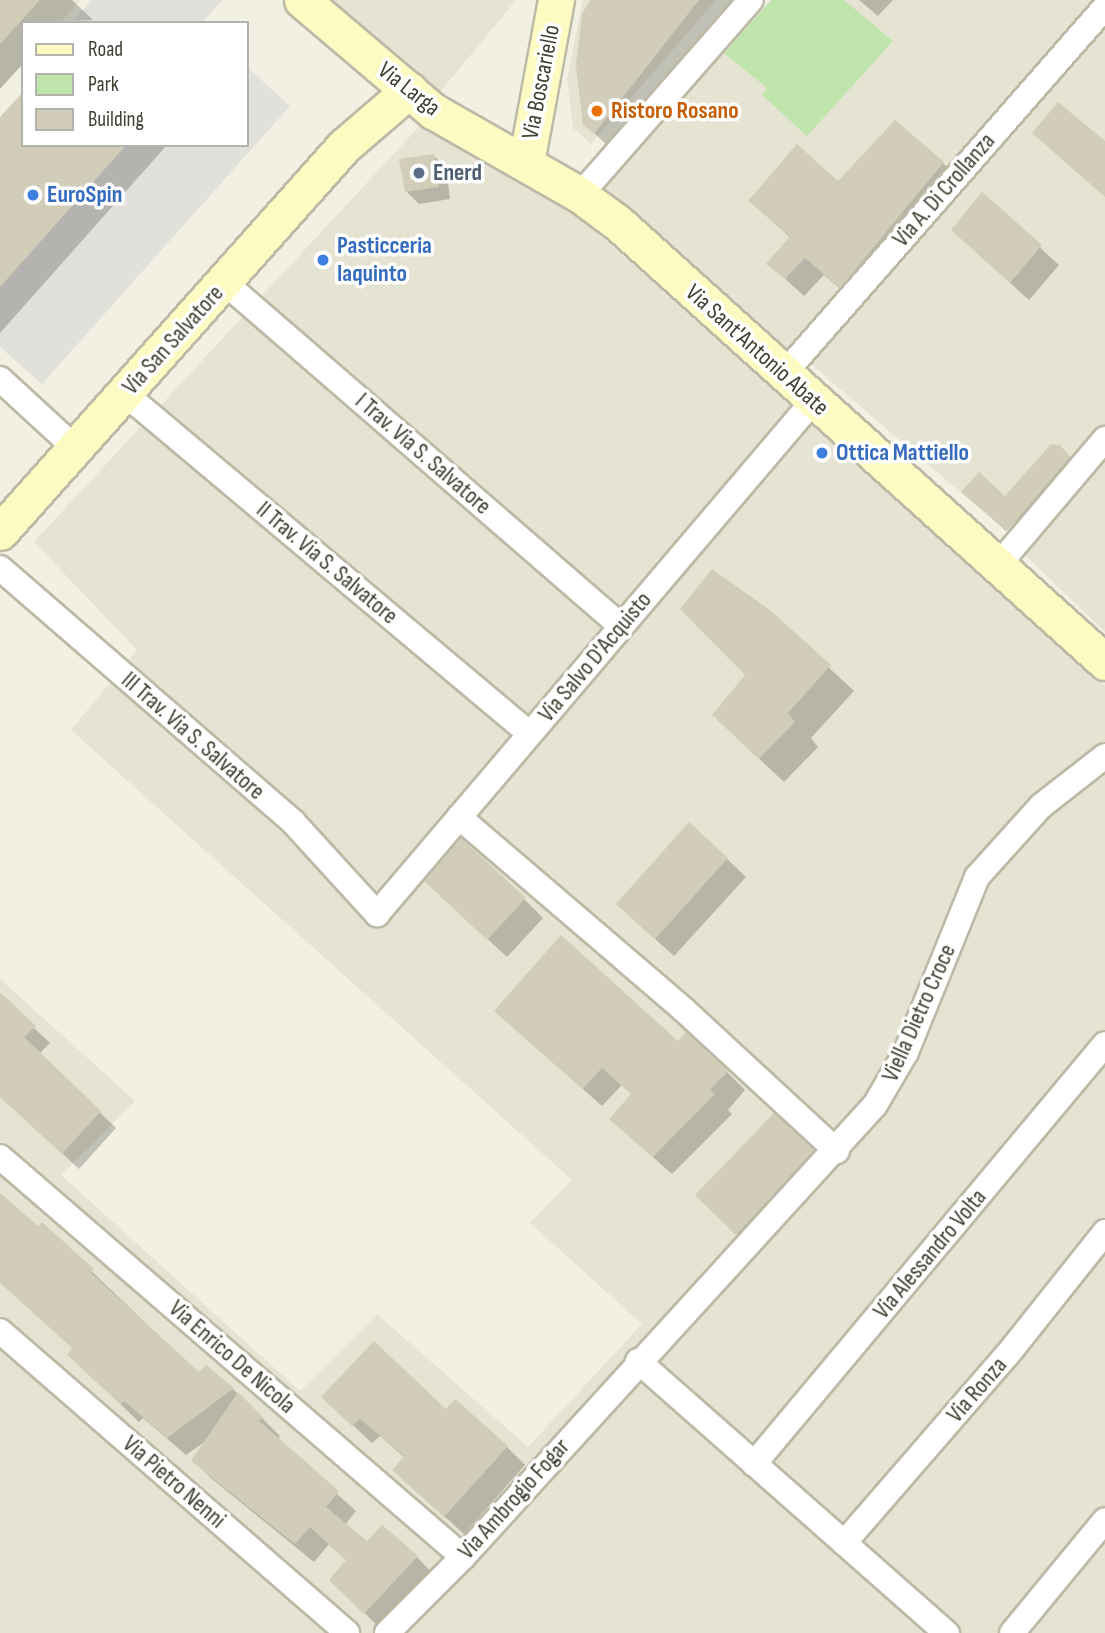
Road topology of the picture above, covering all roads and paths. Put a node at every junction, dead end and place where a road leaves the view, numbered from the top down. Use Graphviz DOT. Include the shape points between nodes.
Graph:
graph roads {
  1 [pos="302,0"];
  2 [pos="556,0"];
  3 [pos="751,0"];
  4 [pos="1105,7"];
  5 [pos="380,66"];
  6 [pos="409,90"];
  7 [pos="344,146"];
  8 [pos="526,163"];
  9 [pos="580,195"];
  10 [pos="225,282"];
  11 [pos="783,375"];
  12 [pos="0,379"];
  13 [pos="124,393"];
  14 [pos="814,400"];
  15 [pos="1105,439"];
  16 [pos="75,447"];
  17 [pos="0,532"];
  18 [pos="999,564"];
  19 [pos="0,568"];
  20 [pos="621,626"];
  21 [pos="1105,662"];
  22 [pos="530,734"];
  23 [pos="1105,756"];
  24 [pos="459,817"];
  25 [pos="377,914"];
  26 [pos="1105,1044"];
  27 [pos="837,1151"];
  28 [pos="0,1157"];
  29 [pos="1105,1232"];
  30 [pos="0,1331"];
  31 [pos="638,1361"];
  32 [pos="754,1464"];
  33 [pos="1105,1520"];
  34 [pos="844,1543"];
  35 [pos="463,1557"];
  36 [pos="347,1633"];
  37 [pos="387,1633"];
  38 [pos="947,1633"];
  39 [pos="1012,1633"];
  1 -- 5 [label="street, Via Larga"];
  2 -- 8 [label="street, Via Boscariello"];
  3 -- 9 [label="street"];
  4 -- 11 [label="street, Via A. Di Crollanza"];
  5 -- 6 [label="street, Via Larga"];
  5 -- 7 [label="street, Via San Salvatore"];
  6 -- 7 [label="street, Via San Salvatore"];
  6 -- 8 [label="street, Via Larga" via="433,111"];
  7 -- 10 [label="street, Via San Salvatore"];
  8 -- 9 [label="street, Via Sant'Antonio Abate"];
  9 -- 11 [label="street, Via Sant'Antonio Abate" via="618,223"];
  10 -- 13 [label="street, Via San Salvatore"];
  10 -- 20 [label="street, I Trav. Via S. Salvatore"];
  11 -- 14 [label="street, Via Sant'Antonio Abate"];
  12 -- 16 [label="street"];
  13 -- 16 [label="street, Via San Salvatore"];
  13 -- 22 [label="street, II Trav. Via S. Salvatore"];
  14 -- 18 [label="street, Via Sant'Antonio Abate"];
  14 -- 20 [label="street, Via Salvo D'Acquisto"];
  15 -- 18 [label="street"];
  16 -- 17 [label="street, Via San Salvatore"];
  18 -- 21 [label="street, Via Sant'Antonio Abate"];
  19 -- 25 [label="street, III Trav. Via S. Salvatore" via="293,822"];
  20 -- 22 [label="street, Via Salvo D'Acquisto"];
  22 -- 24 [label="street, Via Salvo D'Acquisto"];
  23 -- 27 [label="street, Viella Dietro Croce" via="1041,806 977,877 906,1052 875,1105"];
  24 -- 25 [label="street, Via Salvo D'Acquisto"];
  24 -- 27 [label="street" via="684,1010"];
  26 -- 32 [label="street, Via Alessandro Volta"];
  27 -- 31 [label="street, Viella Dietro Croce"];
  28 -- 35 [label="street, Via Enrico De Nicola"];
  29 -- 34 [label="street, Via Ronza" via="1008,1354"];
  30 -- 36 [label="street, Via Pietro Nenni"];
  31 -- 32 [label="street"];
  31 -- 35 [label="street, Via Ambrogio Fogar"];
  32 -- 34 [label="street"];
  33 -- 39 [label="street"];
  34 -- 38 [label="street"];
  35 -- 37 [label="street, Via Ambrogio Fogar"];
}
